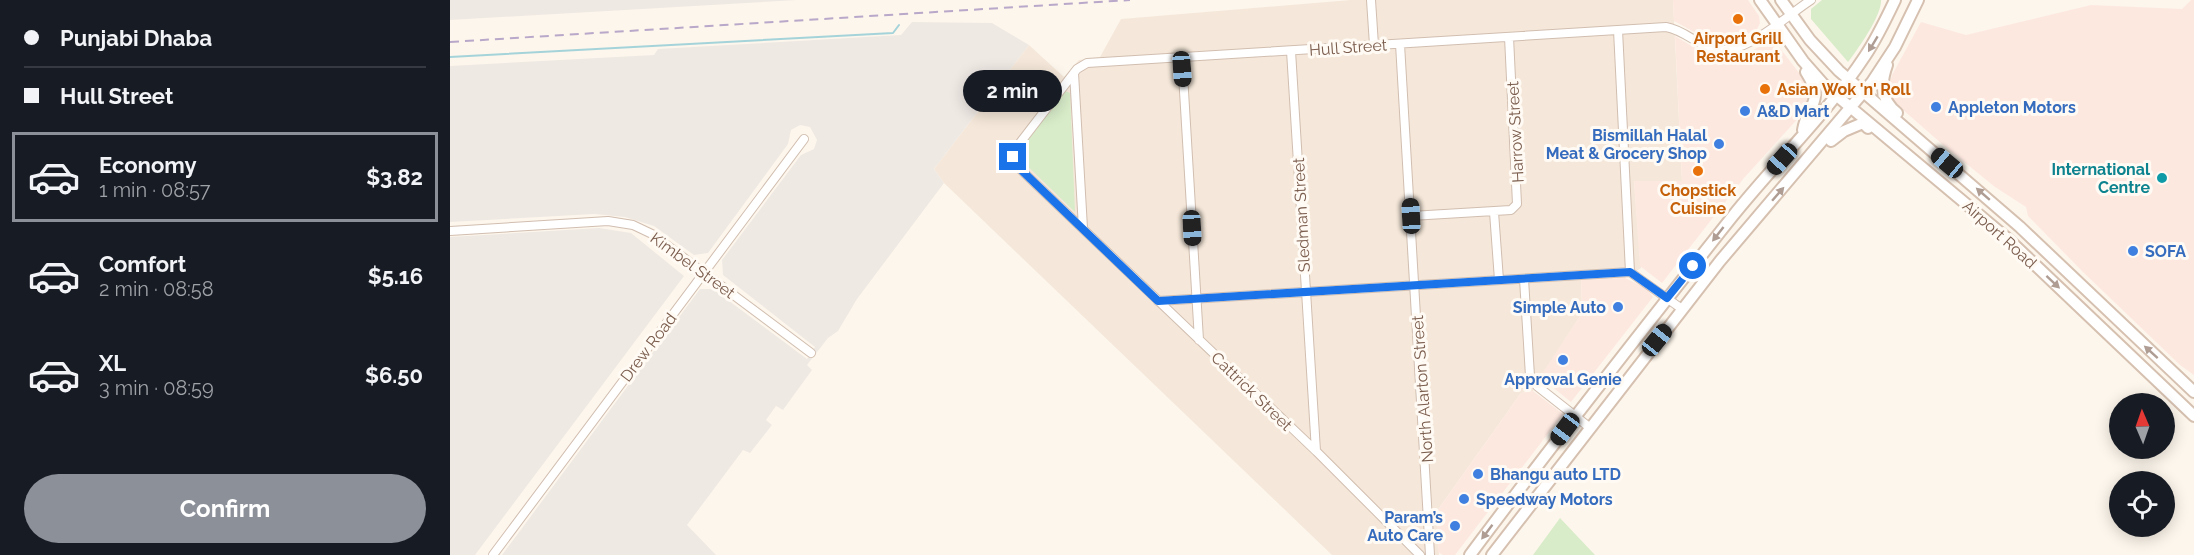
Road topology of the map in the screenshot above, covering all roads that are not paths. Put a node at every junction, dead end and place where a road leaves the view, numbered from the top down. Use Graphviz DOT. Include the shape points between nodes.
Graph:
graph roads {
  1 [pos="1371,0"];
  2 [pos="1760,0"];
  3 [pos="1781,0"];
  4 [pos="1811,0"];
  5 [pos="1895,0"];
  6 [pos="1906,0"];
  7 [pos="1917,3"];
  8 [pos="1791,14"];
  9 [pos="1776,24"];
  10 [pos="1617,30"];
  11 [pos="1509,37"];
  12 [pos="1400,44"];
  13 [pos="1374,45"];
  14 [pos="1895,47"];
  15 [pos="1292,51"];
  16 [pos="1182,58"];
  17 [pos="1803,61"];
  18 [pos="1074,73"];
  19 [pos="1848,79"];
  20 [pos="1864,93"];
  21 [pos="1835,95"];
  22 [pos="1851,109"];
  23 [pos="1803,135"];
  24 [pos="804,139"];
  25 [pos="1922,142"];
  26 [pos="1808,158"];
  27 [pos="1909,158"];
  28 [pos="1494,212"];
  29 [pos="1411,216"];
  30 [pos="1083,228"];
  31 [pos="450,231"];
  32 [pos="1630,272"];
  33 [pos="704,273"];
  34 [pos="1524,279"];
  35 [pos="1499,280"];
  36 [pos="1415,285"];
  37 [pos="1306,292"];
  38 [pos="1667,298"];
  39 [pos="1197,299"];
  40 [pos="1158,301"];
  41 [pos="1682,309"];
  42 [pos="1200,340"];
  43 [pos="811,354"];
  44 [pos="2194,392"];
  45 [pos="1575,416"];
  46 [pos="2194,416"];
  47 [pos="1589,427"];
  48 [pos="1316,451"];
  49 [pos="493,555"];
  50 [pos="1420,555"];
  51 [pos="1430,555"];
  52 [pos="1470,555"];
  53 [pos="1492,555"];
  1 -- 13 [label="street"];
  2 -- 9 [label="main road, Airport Road"];
  3 -- 8 [label="main road, Airport Road"];
  4 -- 8 [label="street, Hull Street"];
  5 -- 19 [label="main road, one-way" via="1873,44"];
  6 -- 7 [label="street"];
  7 -- 14 [label="main road"];
  8 -- 9 [label="street, Hull Street"];
  8 -- 19 [label="main road, Airport Road" via="1815,46"];
  9 -- 10 [label="street, Hull Street" via="1728,51 1706,47 1669,27"];
  9 -- 17 [label="main road, Airport Road"];
  10 -- 11 [label="street, Hull Street"];
  10 -- 32 [label="street"];
  11 -- 12 [label="street, Hull Street"];
  11 -- 28 [label="street, Harrow Street" via="1519,199 1515,208"];
  12 -- 13 [label="street, Hull Street"];
  12 -- 29 [label="street, North Alarton Street"];
  13 -- 15 [label="street, Hull Street"];
  14 -- 20 [label="main road"];
  14 -- 25 [label="main road" via="1886,68 1884,96 1892,109 1919,132"];
  15 -- 16 [label="street, Hull Street"];
  15 -- 37 [label="street, Sledman Street"];
  16 -- 18 [label="street, Hull Street" via="1087,63"];
  16 -- 39 [label="street"];
  17 -- 21 [label="main road, Airport Road"];
  17 -- 23 [label="main road" via="1815,97"];
  18 -- 30 [label="street"];
  18 -- 30 [label="street, Hull Street" via="1013,157 1017,166"];
  19 -- 20 [label="main road, Airport Road"];
  19 -- 21 [label="main road"];
  20 -- 22 [label="main road"];
  20 -- 25 [label="main road, Airport Road"];
  21 -- 22 [label="main road, Airport Road"];
  21 -- 23 [label="main road"];
  22 -- 26 [label="main road"];
  22 -- 27 [label="main road, Airport Road"];
  23 -- 38 [label="main road, one-way"];
  24 -- 33 [label="street, Drew Road"];
  44 -- 25 [label="main road, Airport Road, one-way" via="2020,226"];
  26 -- 27 [label="main road" via="1818,156 1836,136 1859,123"];
  41 -- 26 [label="main road, one-way"];
  27 -- 46 [label="main road, Airport Road, one-way" via="2008,239"];
  28 -- 29 [label="street"];
  28 -- 35 [label="street"];
  29 -- 36 [label="street, North Alarton Street"];
  30 -- 40 [label="street, Cattrick Street"];
  31 -- 33 [label="street, Kimbel Street" via="608,221 633,225 652,234"];
  32 -- 34 [label="street"];
  32 -- 38 [label="street"];
  33 -- 43 [label="street, Kimbel Street"];
  33 -- 49 [label="street, Drew Road"];
  34 -- 35 [label="street"];
  34 -- 45 [label="street" via="1530,376"];
  35 -- 36 [label="street"];
  36 -- 37 [label="street"];
  36 -- 51 [label="street, North Alarton Street"];
  37 -- 39 [label="street"];
  37 -- 48 [label="street, Sledman Street"];
  38 -- 41 [label="street"];
  38 -- 45 [label="main road"];
  39 -- 40 [label="street"];
  39 -- 42 [label="street"];
  40 -- 42 [label="street, Cattrick Street"];
  41 -- 47 [label="main road"];
  42 -- 48 [label="street, Cattrick Street"];
  45 -- 47 [label="street"];
  45 -- 52 [label="main road, one-way"];
  47 -- 53 [label="main road"];
  48 -- 50 [label="street, Cattrick Street"];
}
